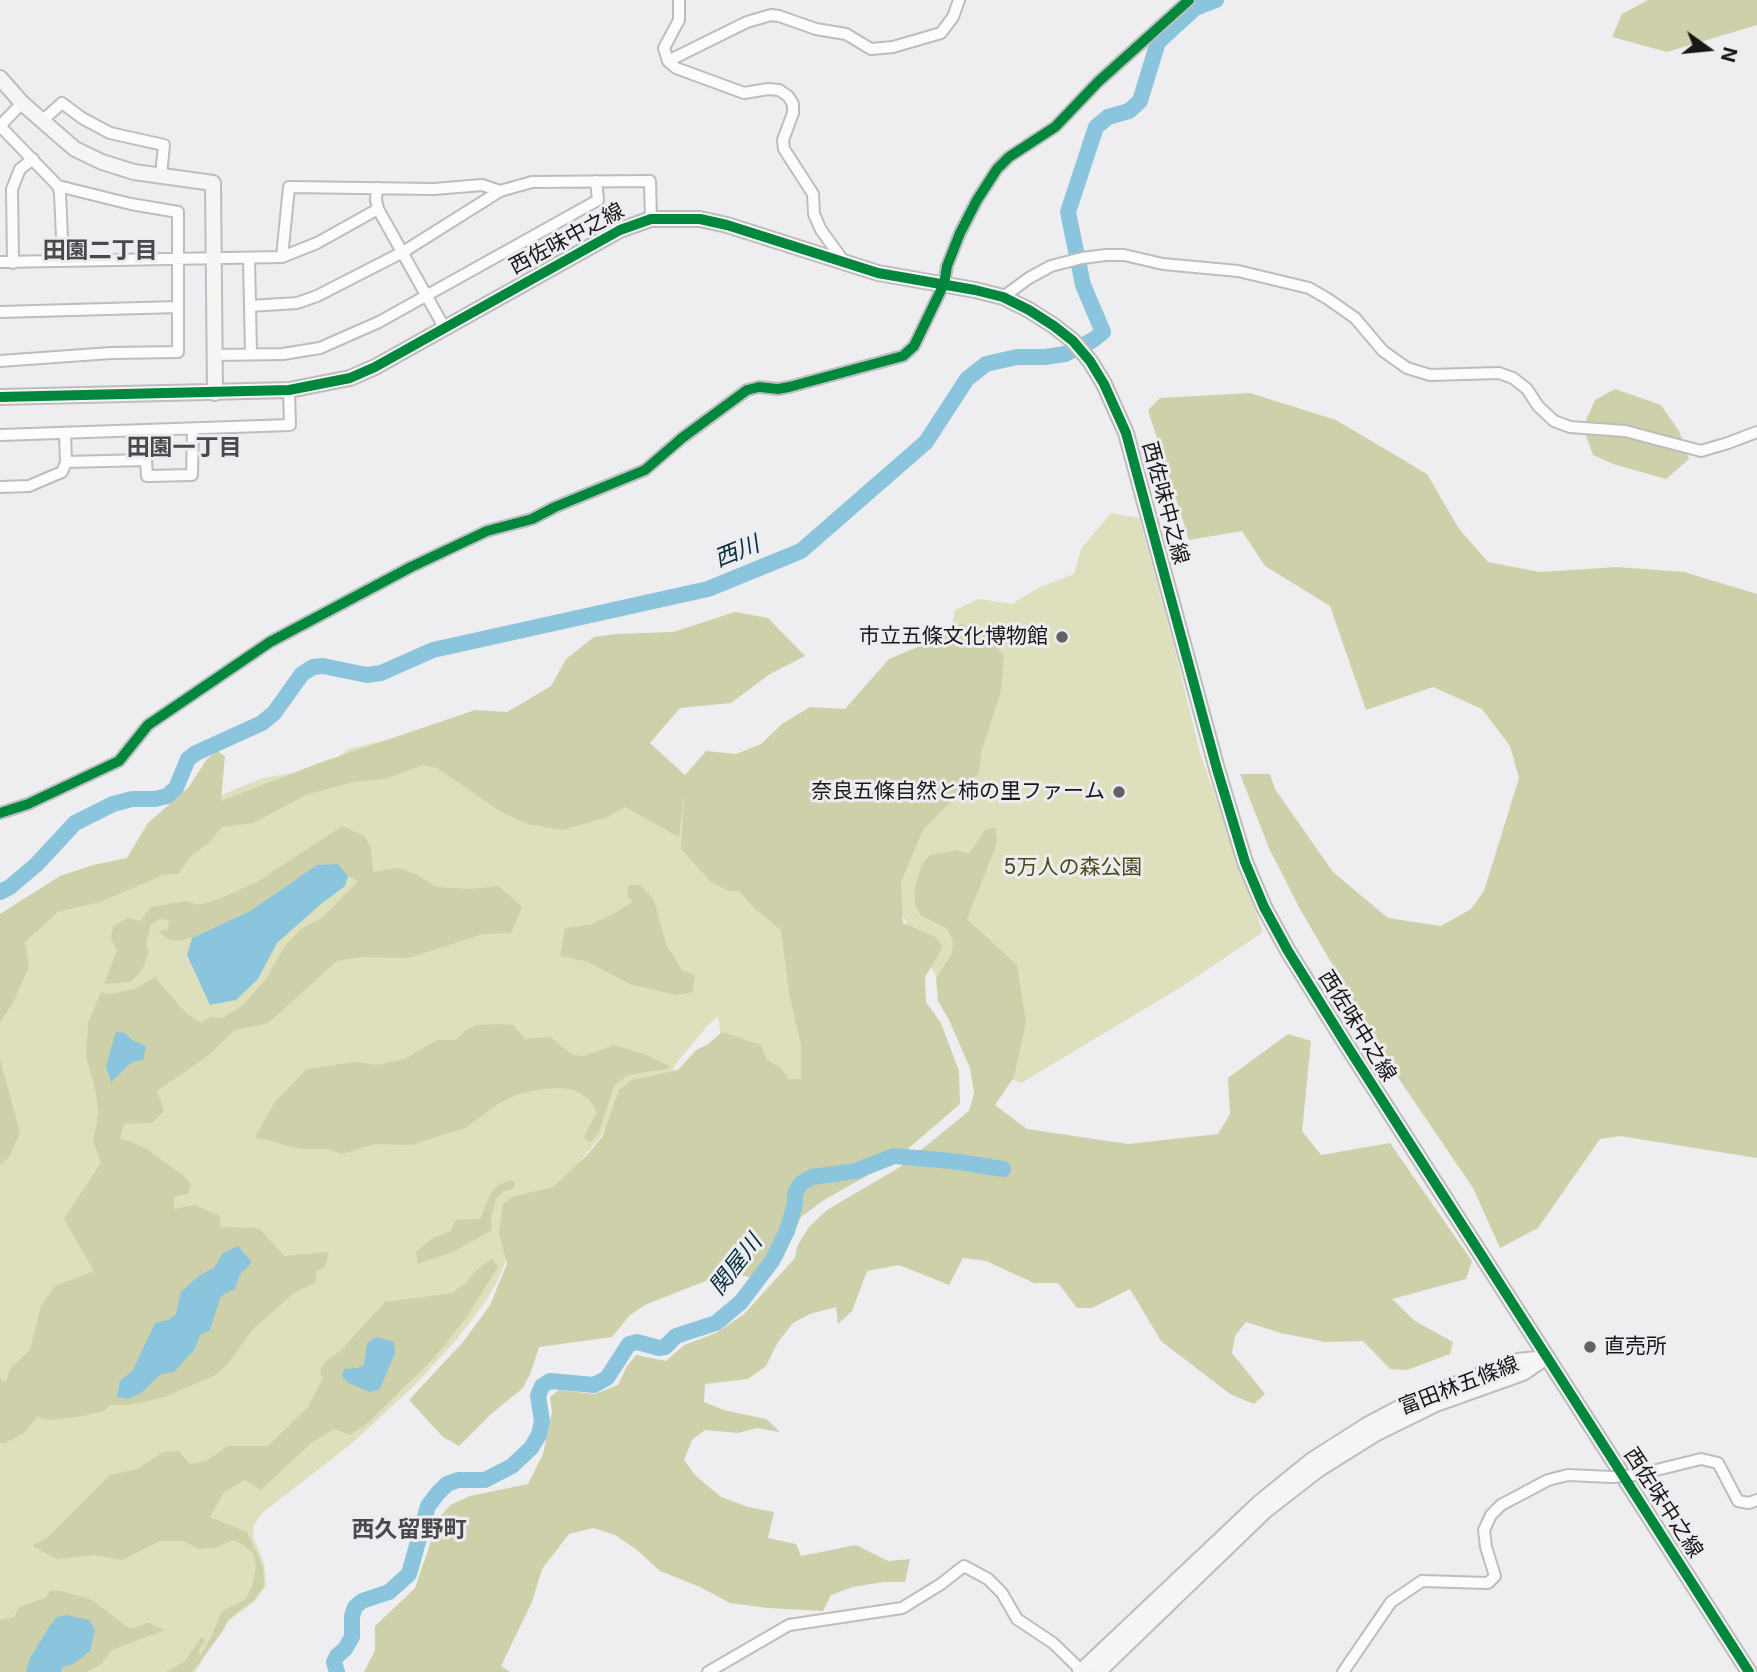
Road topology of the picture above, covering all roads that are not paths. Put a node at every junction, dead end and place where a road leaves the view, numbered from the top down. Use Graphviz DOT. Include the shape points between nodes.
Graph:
graph roads {
  1 [pos="679,0"];
  2 [pos="959,0"];
  3 [pos="1189,0"];
  4 [pos="668,61"];
  5 [pos="0,78"];
  6 [pos="22,103"];
  7 [pos="43,120"];
  8 [pos="0,126"];
  9 [pos="33,159"];
  10 [pos="161,176"];
  11 [pos="596,181"];
  12 [pos="58,186"];
  13 [pos="377,188"];
  14 [pos="500,191"];
  15 [pos="378,209"];
  16 [pos="651,219"];
  17 [pos="403,253"];
  18 [pos="212,257"];
  19 [pos="282,257"];
  20 [pos="249,258"];
  21 [pos="63,260"];
  22 [pos="177,260"];
  23 [pos="0,262"];
  24 [pos="13,262"];
  25 [pos="845,264"];
  26 [pos="944,284"];
  27 [pos="426,294"];
  28 [pos="1003,298"];
  29 [pos="250,306"];
  30 [pos="178,307"];
  31 [pos="0,312"];
  32 [pos="444,327"];
  33 [pos="251,354"];
  34 [pos="215,355"];
  35 [pos="0,361"];
  36 [pos="289,390"];
  37 [pos="215,393"];
  38 [pos="0,397"];
  39 [pos="193,430"];
  40 [pos="1757,432"];
  41 [pos="65,433"];
  42 [pos="0,435"];
  43 [pos="66,462"];
  44 [pos="0,487"];
  45 [pos="0,813"];
  46 [pos="1546,1358"];
  47 [pos="1757,1500"];
  48 [pos="1081,1671"];
  49 [pos="708,1672"];
  50 [pos="1098,1672"];
  51 [pos="1343,1672"];
  52 [pos="1749,1672"];
  1 -- 4 [label="street" via="679,20 664,48"];
  2 -- 4 [label="street" via="941,33 893,47 871,49 846,34 771,15"];
  3 -- 26 [label="street" via="1055,127 997,169 960,233"];
  4 -- 25 [label="street" via="744,93 768,89 788,96 793,113 783,139 785,149 813,194 821,230"];
  5 -- 6 [label="main road"];
  6 -- 7 [label="main road"];
  6 -- 8 [label="street"];
  7 -- 10 [label="main road" via="75,149 102,162"];
  7 -- 10 [label="street" via="62,103 110,133 164,145"];
  8 -- 9 [label="street"];
  9 -- 12 [label="street"];
  9 -- 24 [label="street" via="20,169 12,189"];
  10 -- 18 [label="main road" via="213,183"];
  11 -- 14 [label="street" via="532,182"];
  11 -- 16 [label="street" via="650,181"];
  11 -- 27 [label="street" via="598,200"];
  12 -- 21 [label="street"];
  12 -- 22 [label="street" via="178,212"];
  13 -- 14 [label="street" via="482,185"];
  13 -- 15 [label="street"];
  13 -- 19 [label="street" via="289,187"];
  14 -- 17 [label="street"];
  15 -- 17 [label="street"];
  15 -- 19 [label="street"];
  16 -- 25 [label="main road, 西佐味中之線" via="701,219 727,225"];
  16 -- 32 [label="main road, 西佐味中之線" via="620,230"];
  17 -- 27 [label="street"];
  17 -- 29 [label="street" via="297,303"];
  18 -- 20 [label="street"];
  18 -- 22 [label="street"];
  18 -- 34 [label="main road"];
  19 -- 20 [label="street"];
  20 -- 29 [label="street"];
  21 -- 22 [label="street"];
  21 -- 24 [label="street"];
  22 -- 30 [label="street"];
  23 -- 24 [label="street"];
  25 -- 26 [label="main road, 西佐味中之線"];
  26 -- 28 [label="main road, 西佐味中之線"];
  26 -- 45 [label="street" via="914,346 903,356 789,387 747,390 645,470 532,519 487,531 282,635 148,725 119,761"];
  27 -- 32 [label="street"];
  27 -- 33 [label="street" via="320,348"];
  28 -- 40 [label="street" via="1051,265 1106,255 1238,271 1309,288 1355,318 1384,351 1407,368 1430,375 1499,373 1513,378 1554,421 1570,427 1625,432 1701,450"];
  28 -- 46 [label="main road, 西佐味中之線" via="1073,341 1110,396 1126,433 1245,862 1264,907"];
  29 -- 33 [label="street"];
  30 -- 31 [label="street"];
  30 -- 35 [label="street" via="178,352"];
  32 -- 36 [label="main road, 西佐味中之線" via="350,378"];
  33 -- 34 [label="street"];
  34 -- 37 [label="main road"];
  36 -- 37 [label="main road, 西佐味中之線"];
  36 -- 39 [label="street" via="290,425"];
  37 -- 38 [label="main road, 西佐味中之線"];
  39 -- 41 [label="street"];
  39 -- 43 [label="street" via="192,475 147,476 146,460"];
  41 -- 42 [label="street"];
  41 -- 43 [label="street"];
  43 -- 44 [label="street" via="62,472 29,486"];
  46 -- 48 [label="main road, 富田林五條線" via="1518,1361 1416,1399 1312,1460 1259,1503"];
  46 -- 50 [label="main road, 富田林五條線" via="1523,1373 1436,1405 1375,1434 1319,1469 1265,1511"];
  46 -- 52 [label="main road, 西佐味中之線"];
  47 -- 51 [label="street, bridge" via="1738,1501 1718,1463 1702,1459 1636,1475 1568,1475 1548,1480 1491,1515 1484,1530 1495,1576 1488,1583 1422,1581 1391,1602"];
  48 -- 49 [label="street" via="1053,1643 1017,1619 988,1579 964,1566 902,1608 789,1625"];
}
